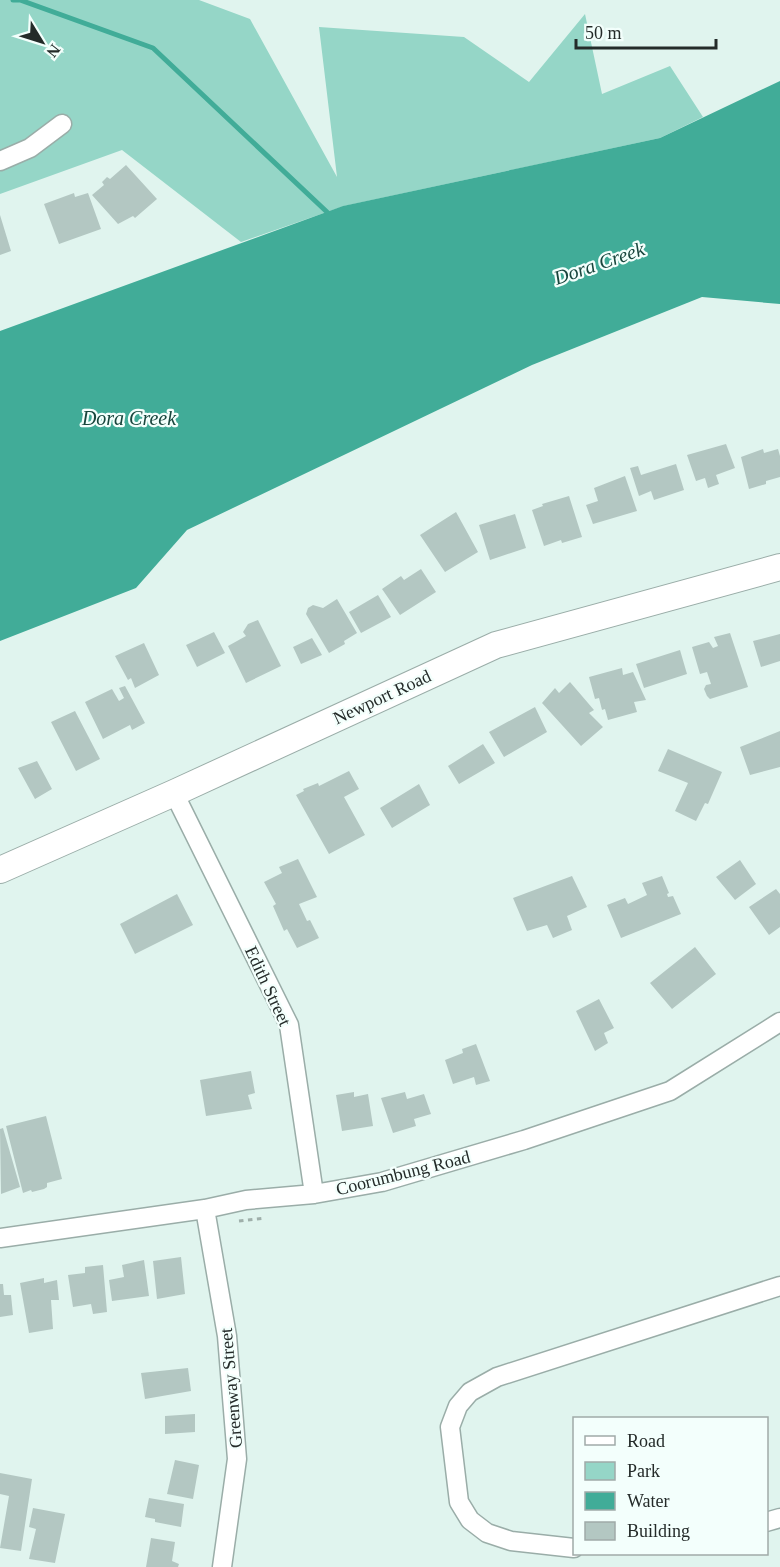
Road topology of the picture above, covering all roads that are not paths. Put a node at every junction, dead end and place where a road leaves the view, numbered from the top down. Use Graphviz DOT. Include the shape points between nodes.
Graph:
graph roads {
  1 [pos="62,124"];
  2 [pos="0,161"];
  3 [pos="780,567"];
  4 [pos="174,794"];
  5 [pos="0,870"];
  6 [pos="780,1022"];
  7 [pos="314,1194"];
  8 [pos="205,1209"];
  9 [pos="0,1238"];
  10 [pos="780,1286"];
  11 [pos="573,1548"];
  12 [pos="222,1567"];
  1 -- 2 [label="street" via="30,148"];
  3 -- 4 [label="street, Newport Road" via="496,645"];
  4 -- 5 [label="street, Newport Road"];
  4 -- 7 [label="street, Edith Street" via="289,1025"];
  6 -- 7 [label="street, Coorumbung Road" via="670,1091 393,1179"];
  7 -- 8 [label="street, Coorumbung Road" via="246,1200"];
  8 -- 9 [label="street, Coorumbung Road"];
  8 -- 12 [label="street, Greenway Street" via="227,1336 237,1460"];
  10 -- 11 [label="street" via="497,1377 470,1392 458,1406 450,1427 459,1502 470,1520 487,1533 511,1541"];
}
